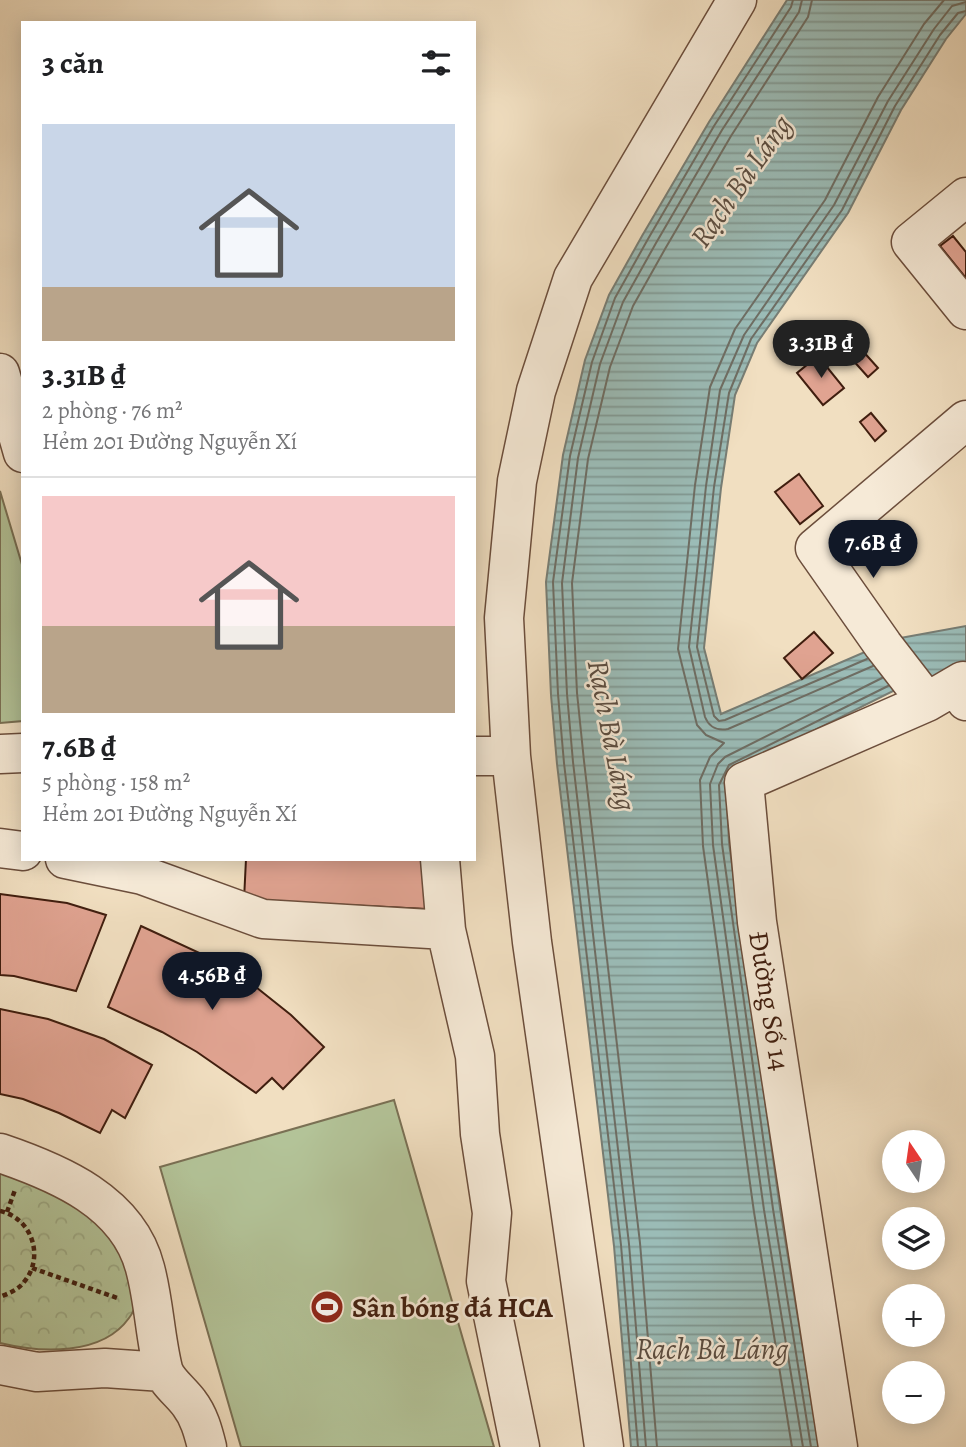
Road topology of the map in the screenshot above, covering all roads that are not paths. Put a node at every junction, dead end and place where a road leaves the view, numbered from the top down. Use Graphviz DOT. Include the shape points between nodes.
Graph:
graph roads {
  1 [pos="737,0"];
  2 [pos="966,197"];
  3 [pos="966,310"];
  4 [pos="0,373"];
  5 [pos="966,420"];
  6 [pos="21,446"];
  7 [pos="965,687"];
  8 [pos="917,690"];
  9 [pos="0,754"];
  10 [pos="21,754"];
  11 [pos="493,756"];
  12 [pos="0,848"];
  13 [pos="21,851"];
  14 [pos="88,861"];
  15 [pos="440,861"];
  16 [pos="155,867"];
  17 [pos="446,930"];
  18 [pos="0,1153"];
  19 [pos="0,1366"];
  20 [pos="163,1372"];
  21 [pos="207,1447"];
  22 [pos="520,1447"];
  23 [pos="604,1447"];
  24 [pos="838,1447"];
  1 -- 11 [label="street" via="573,278 536,391 517,481"];
  2 -- 3 [label="street" via="911,242"];
  4 -- 6 [label="street"];
  5 -- 8 [label="street" via="815,548"];
  7 -- 8 [label="street"];
  8 -- 24 [label="street, Đường Số 14" via="744,782 757,922"];
  9 -- 10 [label="street"];
  11 -- 23 [label="street" via="532,942"];
  12 -- 13 [label="street"];
  14 -- 16 [label="street"];
  15 -- 17 [label="street"];
  16 -- 17 [label="street" via="263,919"];
  17 -- 22 [label="street" via="475,1056 492,1213 486,1281"];
  18 -- 20 [label="street" via="84,1190 136,1240 155,1312"];
  19 -- 20 [label="street" via="37,1372 105,1368"];
  20 -- 21 [label="street" via="195,1412"];
}
